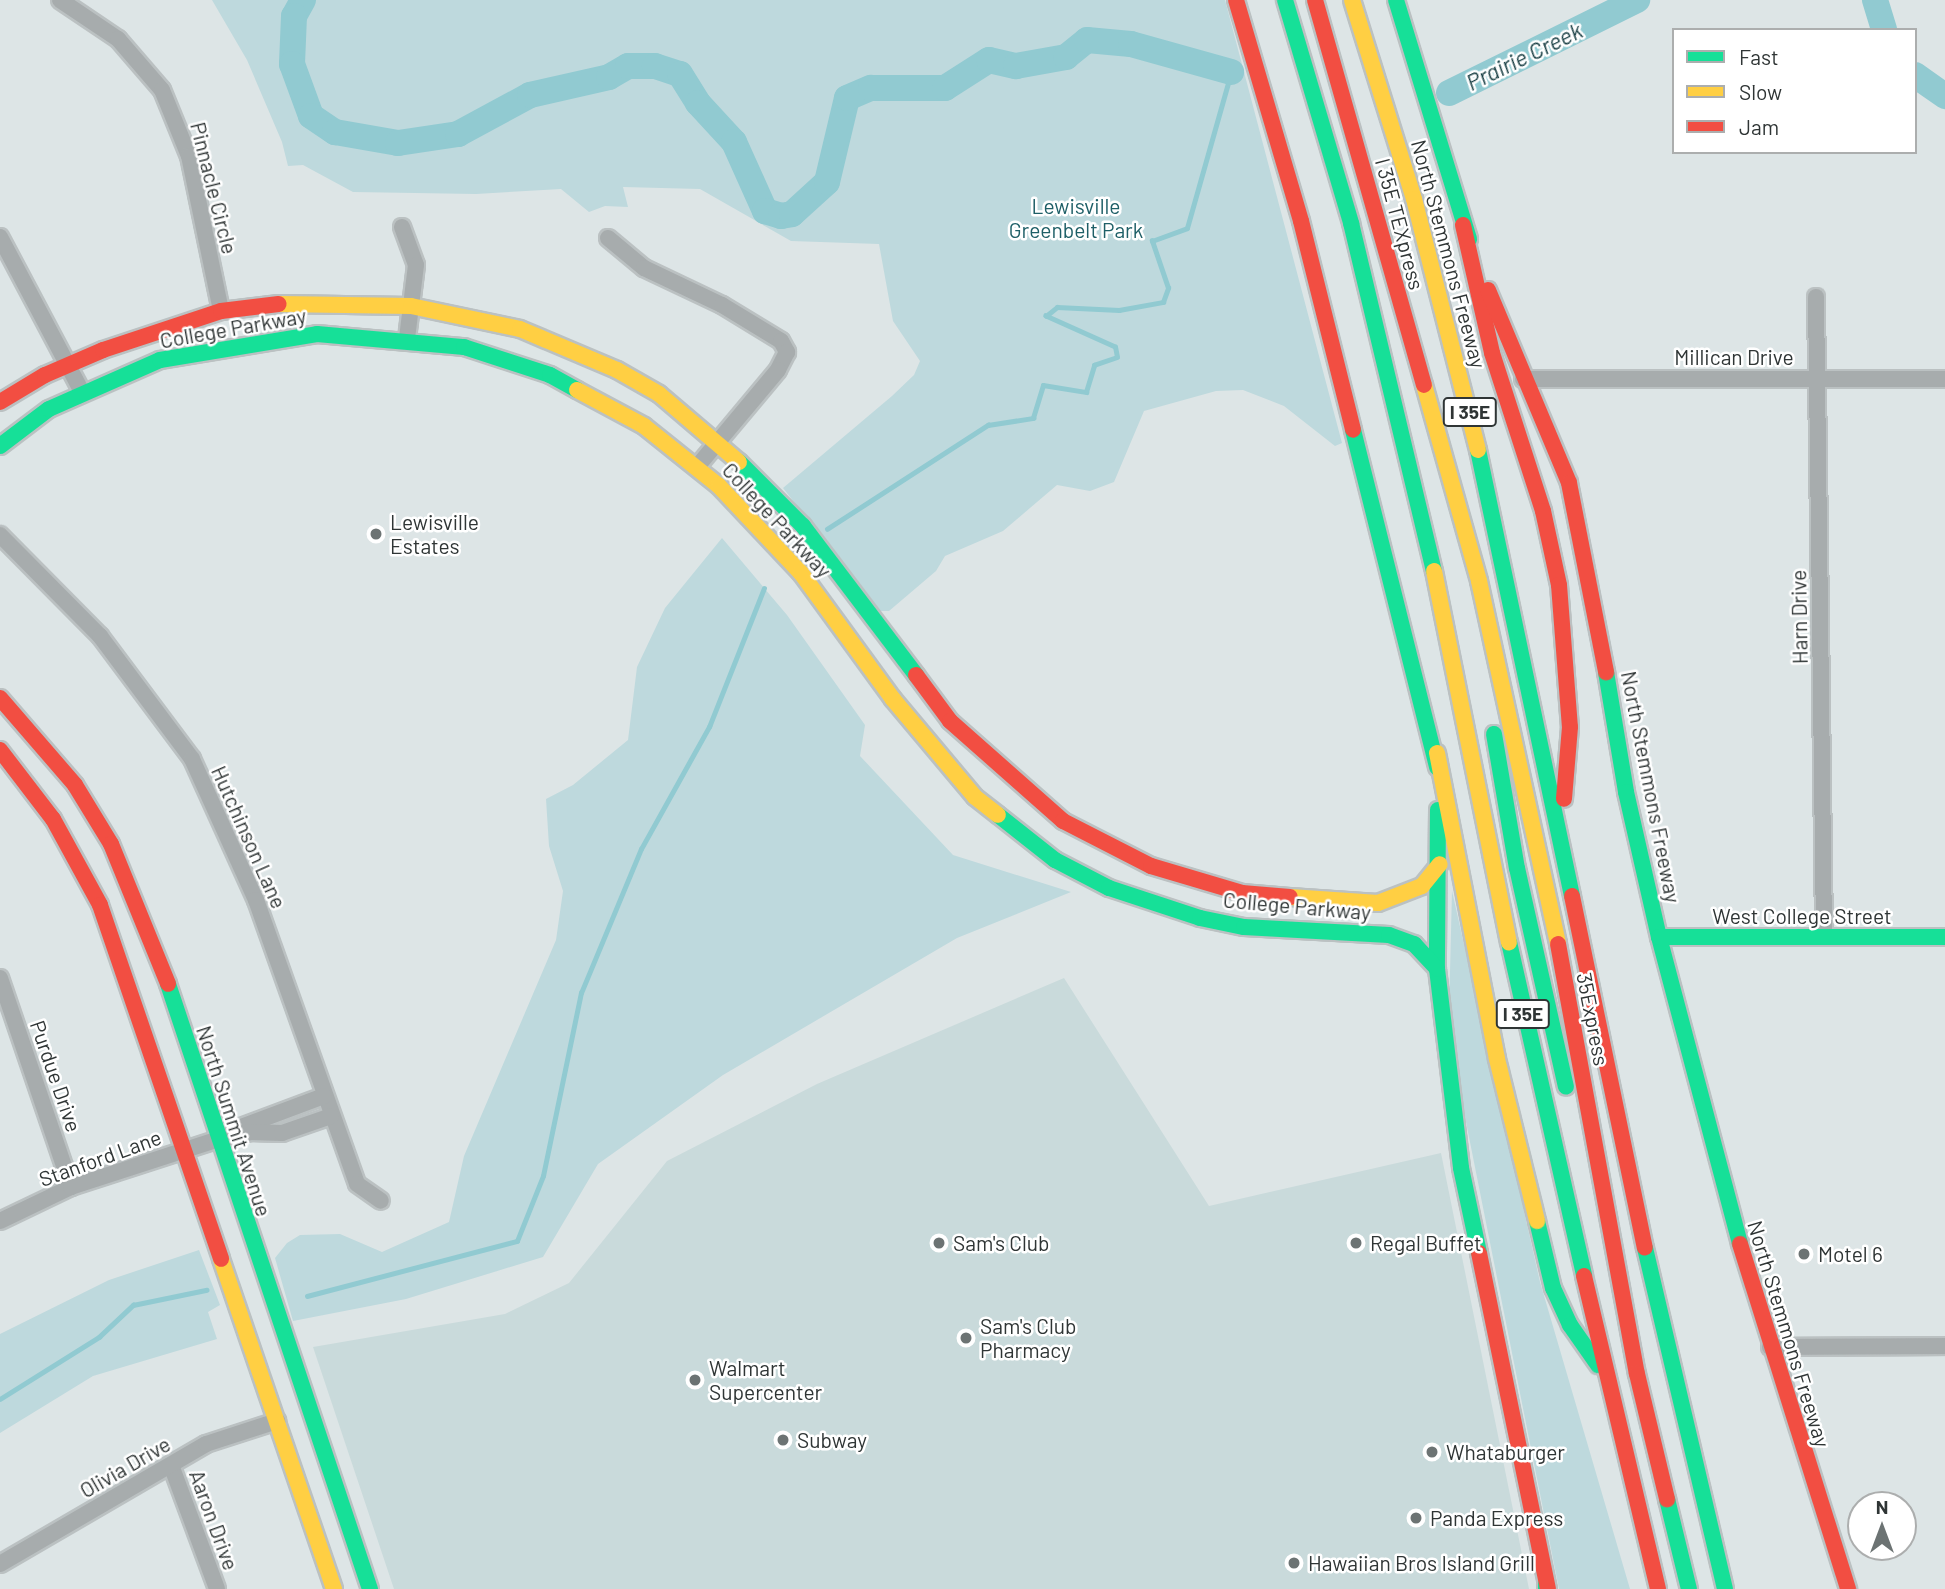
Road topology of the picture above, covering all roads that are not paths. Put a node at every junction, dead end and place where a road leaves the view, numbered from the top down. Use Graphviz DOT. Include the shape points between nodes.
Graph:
graph roads {
  1 [pos="60,0"];
  2 [pos="1236,0"];
  3 [pos="1285,0"];
  4 [pos="1315,0"];
  5 [pos="1352,0"];
  6 [pos="1396,0"];
  7 [pos="1361,25"];
  8 [pos="1373,125"];
  9 [pos="1463,225"];
  10 [pos="402,228"];
  11 [pos="0,237"];
  12 [pos="608,238"];
  13 [pos="1406,255"];
  14 [pos="1816,297"];
  15 [pos="411,306"];
  16 [pos="221,311"];
  17 [pos="407,338"];
  18 [pos="69,363"];
  19 [pos="1817,377"];
  20 [pos="1523,379"];
  21 [pos="1945,379"];
  22 [pos="82,391"];
  23 [pos="0,402"];
  24 [pos="1404,435"];
  25 [pos="717,440"];
  26 [pos="0,446"];
  27 [pos="1445,459"];
  28 [pos="697,467"];
  29 [pos="0,535"];
  30 [pos="1451,548"];
  31 [pos="878,624"];
  32 [pos="1470,625"];
  33 [pos="854,644"];
  34 [pos="0,698"];
  35 [pos="0,750"];
  36 [pos="1437,753"];
  37 [pos="1561,831"];
  38 [pos="1440,864"];
  39 [pos="1151,866"];
  40 [pos="1139,898"];
  41 [pos="1659,937"];
  42 [pos="1824,937"];
  43 [pos="1945,937"];
  44 [pos="1437,969"];
  45 [pos="0,978"];
  46 [pos="324,1096"];
  47 [pos="331,1116"];
  48 [pos="216,1140"];
  49 [pos="187,1149"];
  50 [pos="71,1187"];
  51 [pos="381,1201"];
  52 [pos="1609,1218"];
  53 [pos="0,1221"];
  54 [pos="1945,1346"];
  55 [pos="1770,1347"];
  56 [pos="1607,1378"];
  57 [pos="303,1390"];
  58 [pos="277,1421"];
  59 [pos="171,1465"];
  60 [pos="0,1564"];
  61 [pos="1547,1587"];
  62 [pos="217,1589"];
  63 [pos="334,1589"];
  64 [pos="370,1589"];
  65 [pos="1657,1589"];
  66 [pos="1689,1589"];
  67 [pos="1726,1589"];
  68 [pos="1849,1589"];
  1 -- 16 [label="street, Pinnacle Circle" via="118,39 162,90 189,156"];
  2 -- 36 [label="main road" via="1301,221"];
  3 -- 24 [label="main road, I 35E" via="1351,223"];
  4 -- 27 [label="main road, I 35E TEXpress"];
  5 -- 7 [label="main road, North Stemmons Freeway / I 35E"];
  6 -- 9 [label="main road, North Stemmons Freeway"];
  7 -- 8 [label="main road" via="1366,99"];
  7 -- 37 [label="main road, North Stemmons Freeway / I 35E" via="1443,305"];
  9 -- 20 [label="main road, North Stemmons Freeway"];
  9 -- 37 [label="main road" via="1492,353 1543,511 1559,585 1570,727"];
  10 -- 15 [label="street" via="416,265"];
  11 -- 18 [label="street"];
  12 -- 25 [label="street" via="644,268 722,304 782,341 787,352 778,370"];
  13 -- 27 [label="main road" via="1432,359"];
  14 -- 19 [label="street, Harn Drive"];
  15 -- 16 [label="main road, College Parkway" via="303,302"];
  15 -- 17 [label="street"];
  15 -- 25 [label="main road, College Parkway" via="520,329 558,342 659,394"];
  16 -- 18 [label="main road, College Parkway"];
  17 -- 22 [label="main road, College Parkway" via="317,334 229,345 160,360"];
  17 -- 28 [label="main road, College Parkway" via="464,347 572,384 643,426"];
  18 -- 22 [label="street"];
  18 -- 23 [label="main road, College Parkway"];
  19 -- 20 [label="street, Millican Drive"];
  19 -- 21 [label="street, Millican Drive"];
  19 -- 42 [label="street, Harn Drive"];
  20 -- 41 [label="main road, North Stemmons Freeway" via="1569,483 1580,522 1613,722"];
  22 -- 26 [label="main road, College Parkway"];
  24 -- 30 [label="main road" via="1435,483"];
  24 -- 56 [label="main road, I 35E" via="1472,741 1525,1027"];
  25 -- 28 [label="street"];
  25 -- 31 [label="main road, College Parkway" via="803,526"];
  27 -- 52 [label="main road, 35Express" via="1509,708"];
  28 -- 33 [label="main road, College Parkway" via="801,573"];
  29 -- 46 [label="street, Hutchinson Lane" via="107,643 192,760 256,900"];
  31 -- 33 [label="main road"];
  31 -- 39 [label="main road, College Parkway" via="950,721 1030,796 1063,821"];
  32 -- 52 [label="main road" via="1551,1026 1575,1127"];
  33 -- 40 [label="main road, College Parkway" via="892,698 975,797 1055,860"];
  34 -- 48 [label="main road, North Summit Avenue" via="51,752 111,844 162,967"];
  35 -- 49 [label="main road" via="53,819 100,905"];
  36 -- 38 [label="main road"];
  36 -- 56 [label="main road" via="1497,1059 1553,1288 1570,1325"];
  37 -- 67 [label="main road, North Stemmons Freeway / I 35E" via="1667,1356"];
  38 -- 39 [label="main road, College Parkway" via="1422,886 1378,903 1242,893"];
  38 -- 44 [label="main road"];
  39 -- 40 [label="main road"];
  40 -- 44 [label="main road, College Parkway" via="1244,927 1389,935 1414,944"];
  41 -- 42 [label="main road, West College Street"];
  41 -- 55 [label="main road, North Stemmons Freeway" via="1718,1173"];
  42 -- 43 [label="main road, West College Street"];
  44 -- 61 [label="main road" via="1461,1168"];
  45 -- 50 [label="street, Purdue Drive"];
  46 -- 47 [label="street, Hutchinson Lane"];
  46 -- 48 [label="street, Stanford Lane" via="239,1126"];
  47 -- 48 [label="street, Stanford Lane" via="282,1133 250,1132"];
  47 -- 51 [label="street, Hutchinson Lane" via="357,1184"];
  48 -- 49 [label="street, Stanford Lane"];
  48 -- 57 [label="main road, North Summit Avenue"];
  49 -- 50 [label="street, Stanford Lane"];
  49 -- 58 [label="main road"];
  50 -- 53 [label="street, Stanford Lane"];
  52 -- 66 [label="main road, 35Express" via="1637,1374"];
  54 -- 55 [label="street"];
  55 -- 68 [label="main road, North Stemmons Freeway"];
  56 -- 65 [label="main road, I 35E"];
  57 -- 58 [label="main road"];
  57 -- 64 [label="main road, North Summit Avenue"];
  58 -- 59 [label="street, Olivia Drive" via="221,1438"];
  58 -- 63 [label="main road"];
  59 -- 60 [label="street, Olivia Drive"];
  59 -- 62 [label="street, Aaron Drive"];
}
